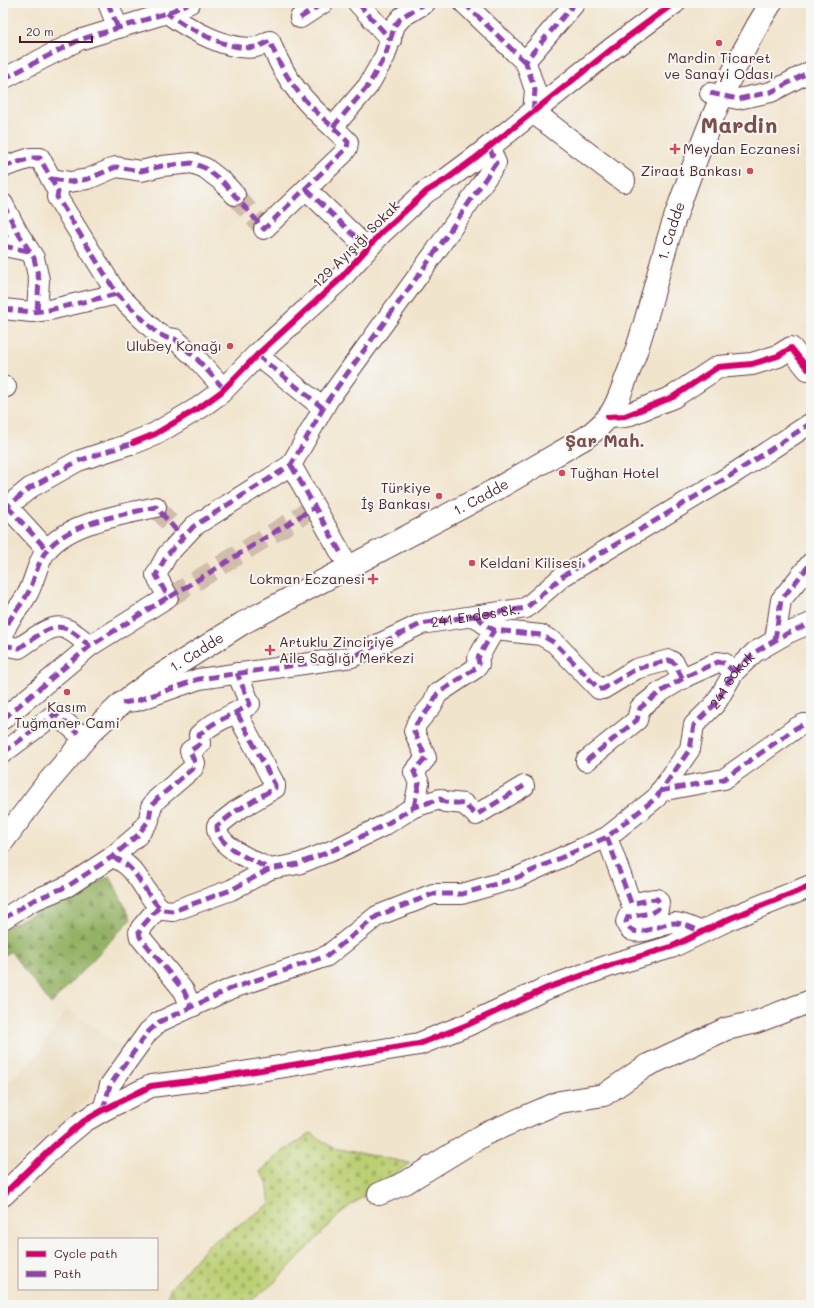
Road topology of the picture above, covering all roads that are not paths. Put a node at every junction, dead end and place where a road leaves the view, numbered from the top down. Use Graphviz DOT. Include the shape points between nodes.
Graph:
graph roads {
  1 [pos="108,3"];
  2 [pos="190,3"];
  3 [pos="323,3"];
  4 [pos="358,3"];
  5 [pos="425,3"];
  6 [pos="464,3"];
  7 [pos="575,3"];
  8 [pos="674,3"];
  9 [pos="771,3"];
  10 [pos="167,13"];
  11 [pos="300,18"];
  12 [pos="118,28"];
  13 [pos="391,40"];
  14 [pos="526,63"];
  15 [pos="811,71"];
  16 [pos="3,79"];
  17 [pos="716,94"];
  18 [pos="533,112"];
  19 [pos="333,127"];
  20 [pos="489,147"];
  21 [pos="3,167"];
  22 [pos="52,179"];
  23 [pos="624,181"];
  24 [pos="306,189"];
  25 [pos="234,195"];
  26 [pos="3,204"];
  27 [pos="264,229"];
  28 [pos="3,246"];
  29 [pos="367,248"];
  30 [pos="30,251"];
  31 [pos="117,294"];
  32 [pos="3,310"];
  33 [pos="37,311"];
  34 [pos="257,356"];
  35 [pos="811,369"];
  36 [pos="224,389"];
  37 [pos="323,408"];
  38 [pos="608,417"];
  39 [pos="811,423"];
  40 [pos="133,443"];
  41 [pos="291,465"];
  42 [pos="156,507"];
  43 [pos="5,508"];
  44 [pos="47,550"];
  45 [pos="342,555"];
  46 [pos="811,563"];
  47 [pos="476,616"];
  48 [pos="811,623"];
  49 [pos="494,630"];
  50 [pos="3,638"];
  51 [pos="775,640"];
  52 [pos="3,645"];
  53 [pos="90,646"];
  54 [pos="734,672"];
  55 [pos="236,673"];
  56 [pos="683,678"];
  57 [pos="122,702"];
  58 [pos="236,713"];
  59 [pos="3,719"];
  60 [pos="811,725"];
  61 [pos="78,733"];
  62 [pos="3,753"];
  63 [pos="586,761"];
  64 [pos="524,786"];
  65 [pos="660,791"];
  66 [pos="414,807"];
  67 [pos="607,837"];
  68 [pos="3,841"];
  69 [pos="112,857"];
  70 [pos="270,869"];
  71 [pos="811,886"];
  72 [pos="160,907"];
  73 [pos="3,919"];
  74 [pos="702,932"];
  75 [pos="811,1001"];
  76 [pos="191,1007"];
  77 [pos="103,1110"];
  78 [pos="379,1194"];
  79 [pos="3,1195"];
  1 -- 12 [label="street"];
  2 -- 10 [label="street"];
  3 -- 11 [label="street"];
  4 -- 13 [label="street"];
  5 -- 13 [label="street" via="402,17 395,25"];
  6 -- 14 [label="street"];
  7 -- 14 [label="street"];
  8 -- 18 [label="street, 129 Ayışığı Sokak"];
  9 -- 17 [label="street, 1. Cadde"];
  10 -- 12 [label="street"];
  10 -- 19 [label="street" via="182,24 222,42 244,48 257,47 270,40 276,56 305,101"];
  12 -- 16 [label="street" via="78,40"];
  13 -- 19 [label="street" via="368,86"];
  14 -- 18 [label="street" via="535,90"];
  15 -- 17 [label="street" via="771,92 738,99"];
  17 -- 38 [label="street, 1. Cadde" via="676,213 635,354"];
  18 -- 20 [label="street, 129 Ayışığı Sokak"];
  18 -- 23 [label="street"];
  19 -- 24 [label="street" via="348,142 347,148"];
  20 -- 29 [label="street, 129 Ayışığı Sokak" via="427,191"];
  20 -- 37 [label="street" via="496,163"];
  21 -- 22 [label="street" via="31,158 40,158"];
  22 -- 25 [label="street" via="70,182 88,179 116,167 140,171 192,162 205,168 223,182"];
  22 -- 31 [label="street" via="58,192 57,197"];
  24 -- 27 [label="street"];
  24 -- 29 [label="street"];
  26 -- 30 [label="street"];
  28 -- 30 [label="street"];
  29 -- 34 [label="street, 129 Ayışığı Sokak" via="338,280"];
  30 -- 33 [label="street" via="39,280"];
  31 -- 33 [label="street"];
  31 -- 36 [label="street" via="157,333 175,339"];
  32 -- 33 [label="street"];
  34 -- 36 [label="street, 129 Ayışığı Sokak"];
  34 -- 37 [label="street"];
  35 -- 38 [label="street" via="808,369 791,348 778,356 752,364 718,367 673,397 624,416"];
  36 -- 40 [label="street, 129 Ayışığı Sokak" via="199,408 155,434"];
  37 -- 41 [label="street"];
  38 -- 57 [label="street, 1. Cadde" via="585,438 493,491 243,623"];
  39 -- 47 [label="street, 241 Erdes Sk." via="733,474 563,576 526,608"];
  40 -- 43 [label="street" via="78,461 30,488"];
  41 -- 45 [label="street"];
  41 -- 53 [label="street" via="194,526 167,555 156,575 168,597"];
  42 -- 44 [label="street" via="82,526"];
  43 -- 44 [label="street"];
  44 -- 50 [label="street" via="28,593 4,627"];
  46 -- 51 [label="street" via="781,600"];
  47 -- 49 [label="street"];
  47 -- 55 [label="street, 241 Erdes Sk." via="421,624 352,657"];
  48 -- 51 [label="street, 241 Sokak"];
  49 -- 56 [label="street" via="541,635 555,642 600,689 636,669 669,660 674,663"];
  49 -- 66 [label="street" via="478,658 479,664 476,668 437,694 432,705 415,726 414,731 426,758 414,772 418,783"];
  51 -- 54 [label="street, 241 Sokak" via="755,652"];
  52 -- 53 [label="street" via="19,648 57,627 64,628"];
  53 -- 59 [label="street"];
  54 -- 56 [label="street" via="724,663 718,662"];
  54 -- 65 [label="street, 241 Sokak" via="716,703 694,725 690,749"];
  55 -- 57 [label="street, 241 Erdes Sk." via="199,679 136,701"];
  55 -- 58 [label="street" via="250,704"];
  56 -- 63 [label="street" via="640,708 636,720"];
  57 -- 68 [label="street, 1. Cadde" via="91,732 44,787"];
  58 -- 69 [label="street" via="220,719 199,735 200,744 190,751 195,763 193,768 157,799 151,807 149,820 138,835"];
  58 -- 70 [label="street" via="275,788 236,811 217,826 217,831 225,844"];
  60 -- 65 [label="street" via="804,724 796,728 724,779"];
  61 -- 62 [label="street" via="55,714"];
  64 -- 66 [label="street" via="476,815 464,804 440,799"];
  65 -- 67 [label="street, 241 Sokak" via="656,798"];
  66 -- 70 [label="street" via="385,825 336,849 298,864"];
  67 -- 74 [label="street" via="631,903 652,899 658,899 660,902 658,909 651,913 628,917 628,928 633,932 641,932 662,924 677,923"];
  67 -- 76 [label="street, 241 Sokak" via="516,878 462,894 433,894 377,916 327,956 230,989"];
  69 -- 72 [label="street" via="120,860 135,873"];
  69 -- 73 [label="street" via="68,886 32,900"];
  70 -- 72 [label="street" via="231,890 191,905 173,911"];
  71 -- 74 [label="street"];
  72 -- 76 [label="street" via="141,928 140,937 184,991"];
  74 -- 77 [label="street" via="671,947 547,988 419,1044 151,1086"];
  75 -- 78 [label="street" via="756,1022 726,1029 652,1062 604,1096 560,1102 485,1134 405,1183"];
  76 -- 77 [label="street, 241 Sokak" via="159,1022 148,1032 110,1085"];
  77 -- 79 [label="street" via="84,1121 55,1145"];
}
